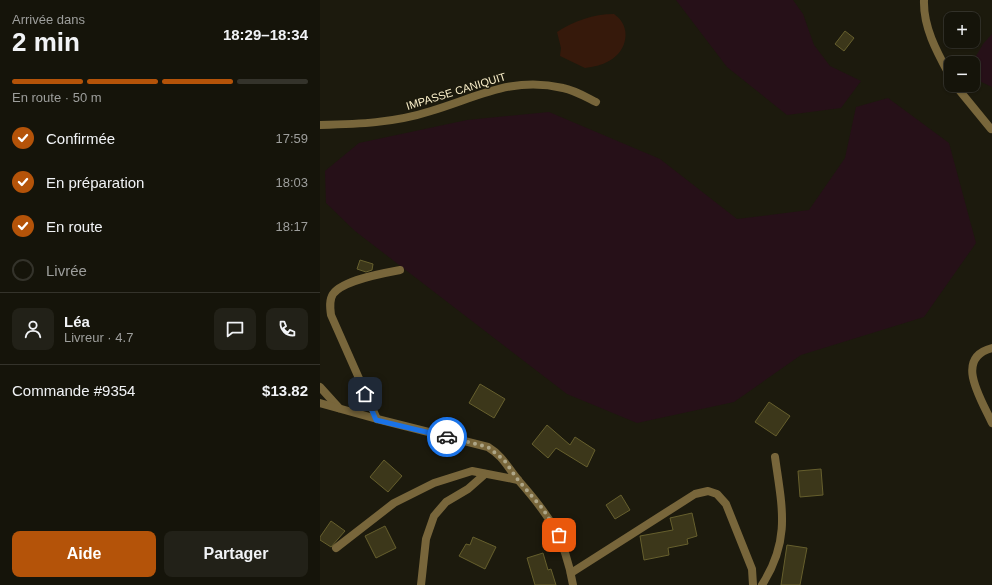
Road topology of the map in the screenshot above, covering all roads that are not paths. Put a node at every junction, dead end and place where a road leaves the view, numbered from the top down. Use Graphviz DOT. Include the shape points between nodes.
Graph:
graph roads {
  1 [pos="924,0"];
  2 [pos="944,64"];
  3 [pos="961,92"];
  4 [pos="596,102"];
  5 [pos="320,125"];
  6 [pos="992,129"];
  7 [pos="400,270"];
  8 [pos="992,348"];
  9 [pos="320,387"];
  10 [pos="320,403"];
  11 [pos="339,409"];
  12 [pos="376,420"];
  13 [pos="992,423"];
  14 [pos="775,457"];
  15 [pos="485,474"];
  16 [pos="518,480"];
  17 [pos="336,548"];
  18 [pos="571,573"];
  19 [pos="420,585"];
  20 [pos="573,585"];
  21 [pos="754,585"];
  22 [pos="762,585"];
  1 -- 2 [label="street" via="930,36"];
  3 -- 6 [label="street"];
  4 -- 5 [label="street, IMPASSE CANIQUIT" via="564,88 527,83 507,86 431,112 388,122"];
  7 -- 12 [label="street" via="365,277 342,287 333,294 330,304 331,316"];
  8 -- 13 [label="street" via="974,359 971,368 977,390"];
  9 -- 11 [label="street"];
  10 -- 11 [label="street"];
  11 -- 12 [label="street"];
  12 -- 16 [label="street" via="488,447 504,460"];
  14 -- 22 [label="street" via="783,515 782,539 776,558"];
  15 -- 16 [label="street"];
  15 -- 17 [label="street" via="472,471 434,483 394,504"];
  15 -- 19 [label="street" via="468,489 446,502 434,516 426,539"];
  16 -- 18 [label="street" via="534,497 554,526 564,545"];
  18 -- 20 [label="street"];
  18 -- 21 [label="street" via="695,494 708,491 717,494 726,504 752,569"];
}
